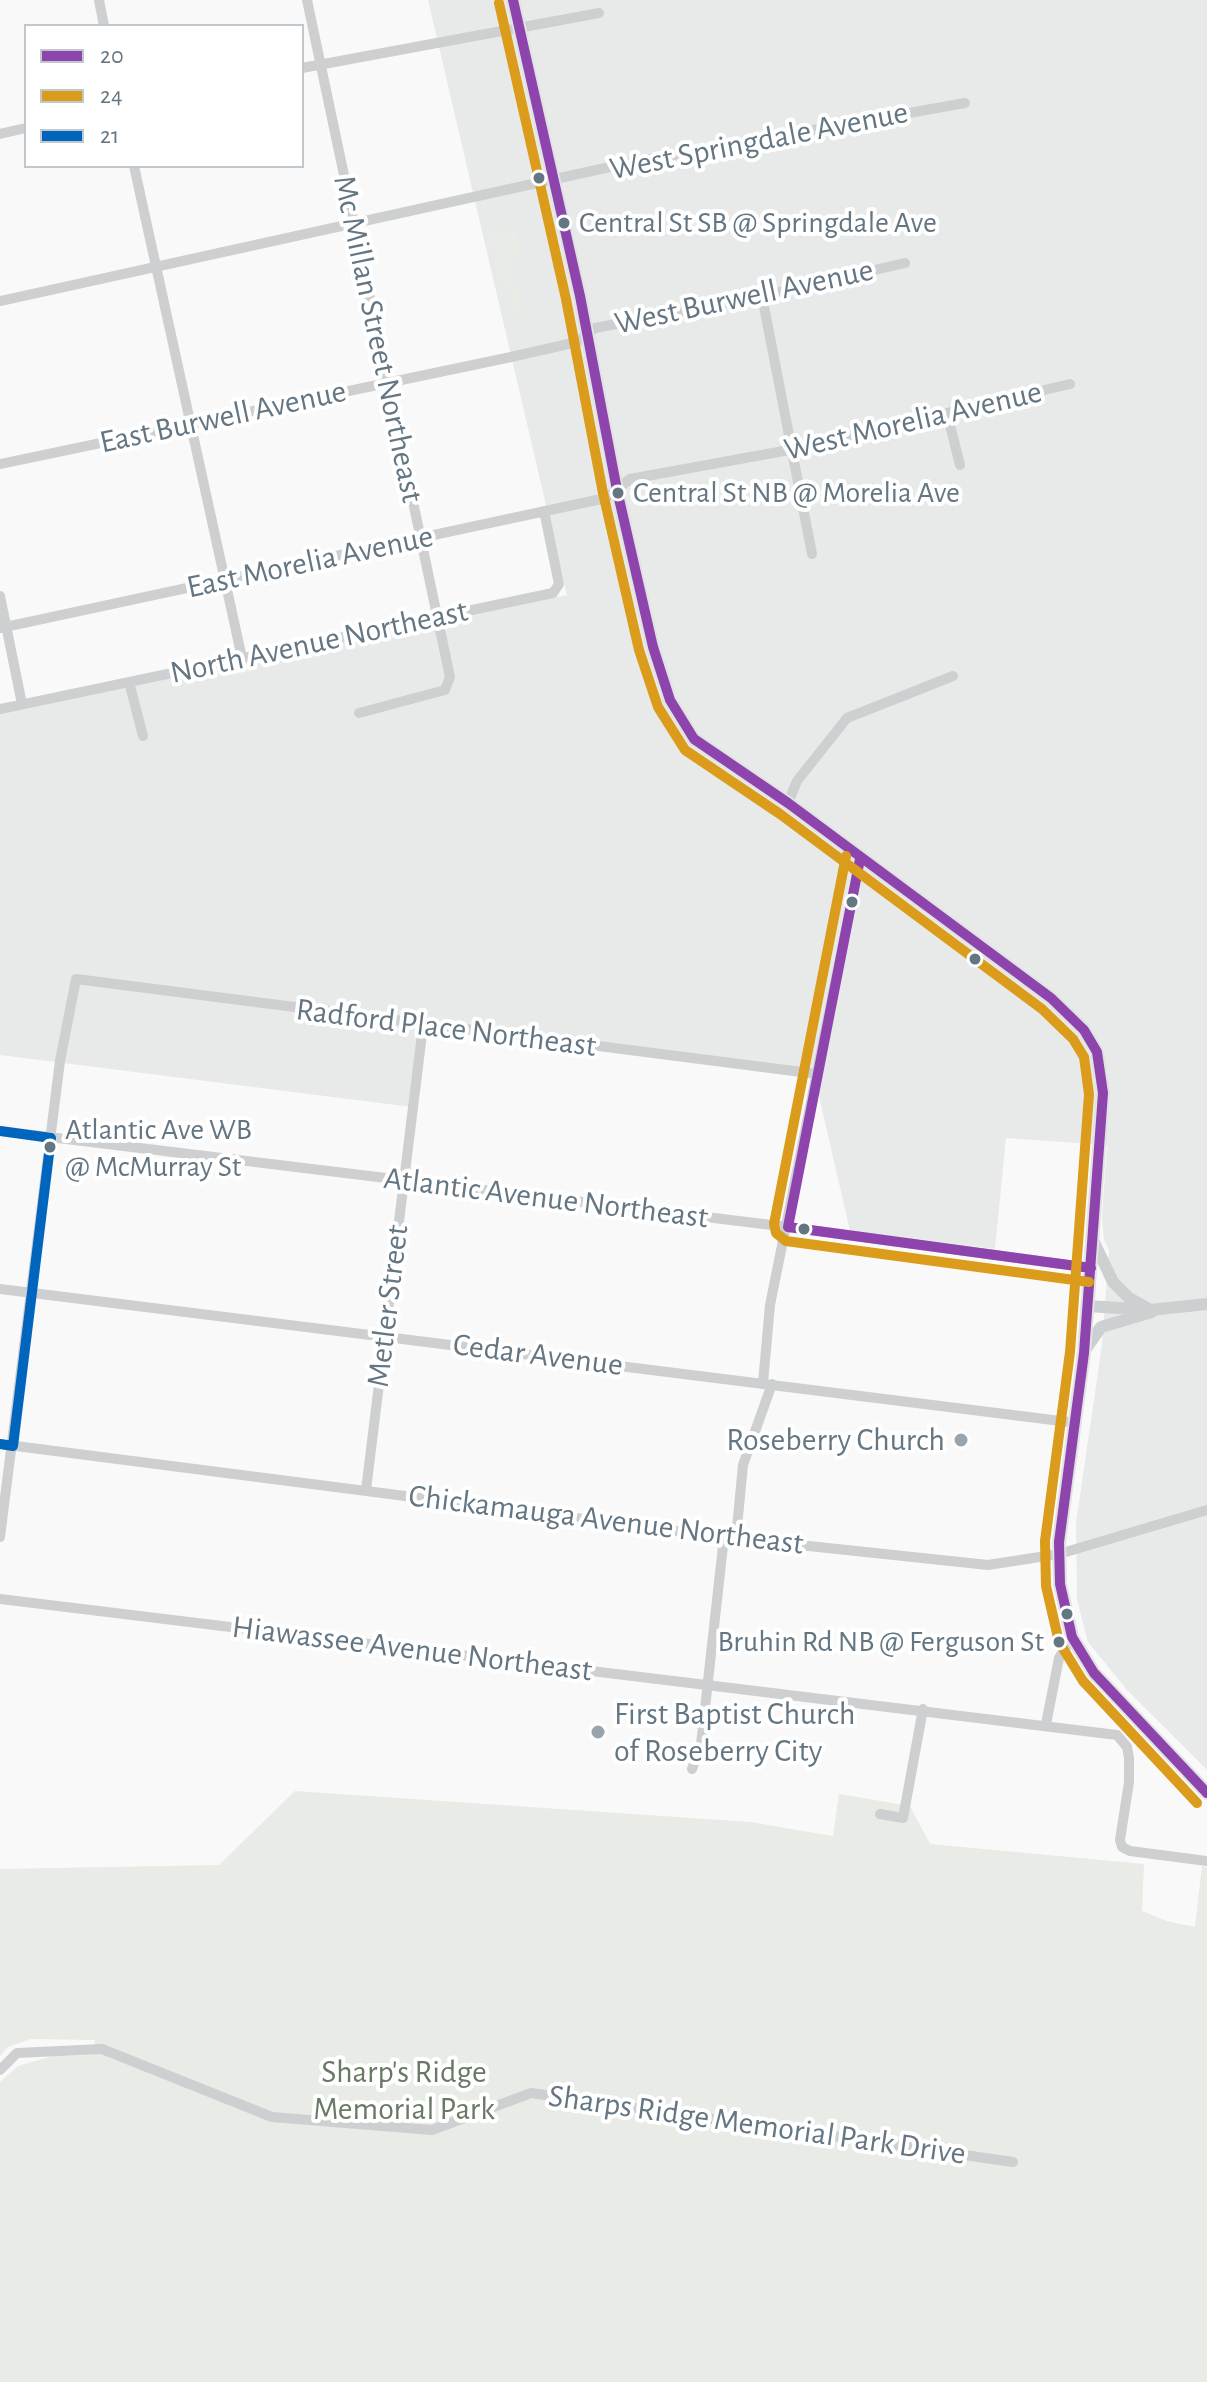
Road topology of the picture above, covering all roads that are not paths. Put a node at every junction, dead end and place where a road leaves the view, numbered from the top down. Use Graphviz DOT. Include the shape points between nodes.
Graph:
graph roads {
  1 [pos="99,0"];
  2 [pos="307,0"];
  3 [pos="513,0"];
  4 [pos="599,13"];
  5 [pos="104,24"];
  6 [pos="518,28"];
  7 [pos="321,64"];
  8 [pos="304,68"];
  9 [pos="965,103"];
  10 [pos="24,128"];
  11 [pos="0,134"];
  12 [pos="134,168"];
  13 [pos="553,181"];
  14 [pos="354,225"];
  15 [pos="905,263"];
  16 [pos="156,267"];
  17 [pos="762,296"];
  18 [pos="0,301"];
  19 [pos="585,335"];
  20 [pos="389,383"];
  21 [pos="1070,384"];
  22 [pos="947,413"];
  23 [pos="190,423"];
  24 [pos="789,450"];
  25 [pos="0,464"];
  26 [pos="960,465"];
  27 [pos="617,490"];
  28 [pos="544,511"];
  29 [pos="420,538"];
  30 [pos="812,554"];
  31 [pos="224,581"];
  32 [pos="0,596"];
  33 [pos="439,617"];
  34 [pos="3,628"];
  35 [pos="242,658"];
  36 [pos="953,676"];
  37 [pos="129,682"];
  38 [pos="22,704"];
  39 [pos="0,709"];
  40 [pos="359,713"];
  41 [pos="143,736"];
  42 [pos="788,803"];
  43 [pos="860,859"];
  44 [pos="423,1026"];
  45 [pos="817,1074"];
  46 [pos="0,1131"];
  47 [pos="51,1138"];
  48 [pos="404,1182"];
  49 [pos="788,1227"];
  50 [pos="1093,1239"];
  51 [pos="1091,1268"];
  52 [pos="0,1289"];
  53 [pos="31,1293"];
  54 [pos="1207,1304"];
  55 [pos="1088,1306"];
  56 [pos="1154,1309"];
  57 [pos="384,1337"];
  58 [pos="1084,1353"];
  59 [pos="768,1384"];
  60 [pos="1077,1423"];
  61 [pos="0,1444"];
  62 [pos="13,1446"];
  63 [pos="366,1490"];
  64 [pos="1207,1510"];
  65 [pos="0,1537"];
  66 [pos="730,1537"];
  67 [pos="1059,1554"];
  68 [pos="0,1599"];
  69 [pos="1072,1637"];
  70 [pos="706,1684"];
  71 [pos="923,1709"];
  72 [pos="1046,1724"];
  73 [pos="692,1769"];
  74 [pos="1207,1793"];
  75 [pos="880,1814"];
  76 [pos="1207,1861"];
  77 [pos="0,2070"];
  78 [pos="1013,2162"];
  1 -- 5 [label="street"];
  2 -- 7 [label="street, Mc Millan Street Northeast"];
  3 -- 6 [label="main road"];
  4 -- 6 [label="street"];
  6 -- 7 [label="street"];
  6 -- 13 [label="main road"];
  7 -- 8 [label="street"];
  7 -- 14 [label="street, Mc Millan Street Northeast"];
  9 -- 13 [label="street, West Springdale Avenue" via="720,145"];
  10 -- 11 [label="street"];
  12 -- 16 [label="street"];
  13 -- 14 [label="street, West Springdale Avenue"];
  13 -- 19 [label="main road"];
  14 -- 16 [label="street, West Springdale Avenue"];
  14 -- 20 [label="street, Mc Millan Street Northeast"];
  15 -- 17 [label="street, West Burwell Avenue"];
  16 -- 18 [label="street, West Springdale Avenue"];
  16 -- 23 [label="street"];
  17 -- 19 [label="street, West Burwell Avenue" via="595,328"];
  17 -- 24 [label="street"];
  19 -- 20 [label="street, East Burwell Avenue" via="577,342"];
  19 -- 27 [label="main road"];
  20 -- 23 [label="street, East Burwell Avenue"];
  20 -- 29 [label="street, Mc Millan Street Northeast"];
  21 -- 22 [label="street, West Morelia Avenue"];
  22 -- 24 [label="street, West Morelia Avenue"];
  22 -- 26 [label="street"];
  23 -- 25 [label="street, East Burwell Avenue"];
  23 -- 31 [label="street"];
  24 -- 27 [label="street, West Morelia Avenue" via="630,479"];
  24 -- 30 [label="street"];
  27 -- 28 [label="street, East Morelia Avenue" via="606,498"];
  27 -- 42 [label="main road" via="670,700 694,739"];
  28 -- 29 [label="street, East Morelia Avenue"];
  28 -- 33 [label="street, North Avenue Northeast" via="558,590"];
  29 -- 31 [label="street, East Morelia Avenue"];
  29 -- 33 [label="street, Mc Millan Street Northeast"];
  31 -- 34 [label="street, East Morelia Avenue"];
  31 -- 35 [label="street"];
  32 -- 34 [label="street"];
  33 -- 35 [label="street, North Avenue Northeast"];
  33 -- 40 [label="street, Mc Millan Street Northeast" via="450,677 445,690"];
  34 -- 38 [label="street"];
  35 -- 37 [label="street, North Avenue Northeast"];
  36 -- 42 [label="street" via="847,718 797,781"];
  37 -- 38 [label="street, North Avenue Northeast"];
  37 -- 41 [label="street"];
  38 -- 39 [label="street, North Avenue Northeast"];
  42 -- 43 [label="main road"];
  43 -- 45 [label="street"];
  43 -- 50 [label="main road" via="1051,998 1091,1041 1103,1081"];
  44 -- 45 [label="street, Radford Place Northeast"];
  44 -- 47 [label="street, Radford Place Northeast" via="76,979"];
  44 -- 48 [label="street, Metler Street"];
  45 -- 49 [label="street"];
  46 -- 47 [label="street, Atlantic Avenue Northeast"];
  47 -- 48 [label="street, Atlantic Avenue Northeast"];
  47 -- 53 [label="street"];
  48 -- 49 [label="street, Atlantic Avenue Northeast"];
  48 -- 57 [label="street, Metler Street"];
  49 -- 51 [label="street, Atlantic Avenue Northeast"];
  49 -- 59 [label="street" via="770,1305"];
  50 -- 51 [label="main road"];
  50 -- 56 [label="street" via="1113,1282 1129,1298"];
  51 -- 55 [label="main road"];
  52 -- 53 [label="street, Cedar Avenue"];
  53 -- 57 [label="street, Cedar Avenue"];
  53 -- 62 [label="street"];
  54 -- 56 [label="street"];
  55 -- 56 [label="street"];
  55 -- 58 [label="main road"];
  56 -- 58 [label="street" via="1101,1327"];
  57 -- 59 [label="street, Cedar Avenue"];
  57 -- 63 [label="street, Metler Street"];
  58 -- 60 [label="main road"];
  59 -- 60 [label="street, Cedar Avenue"];
  59 -- 66 [label="street" via="743,1465"];
  60 -- 67 [label="main road"];
  61 -- 62 [label="street, Chickamauga Avenue Northeast"];
  62 -- 63 [label="street, Chickamauga Avenue Northeast"];
  62 -- 65 [label="street"];
  63 -- 66 [label="street, Chickamauga Avenue Northeast"];
  64 -- 67 [label="street, Chickamauga Avenue Northeast"];
  66 -- 67 [label="street, Chickamauga Avenue Northeast" via="988,1565"];
  66 -- 70 [label="street"];
  67 -- 69 [label="main road"];
  68 -- 70 [label="street, Hiawassee Avenue Northeast"];
  69 -- 72 [label="street" via="1059,1658"];
  69 -- 74 [label="main road" via="1109,1692"];
  70 -- 71 [label="street, Hiawassee Avenue Northeast"];
  70 -- 73 [label="street" via="701,1744"];
  71 -- 72 [label="street, Hiawassee Avenue Northeast"];
  71 -- 75 [label="street" via="903,1818"];
  72 -- 76 [label="street, Hiawassee Avenue Northeast" via="1110,1733 1122,1740 1129,1758 1122,1847"];
  77 -- 78 [label="street, Sharps Ridge Memorial Park Drive" via="17,2053 102,2049 272,2117 432,2130 531,2093"];
}
